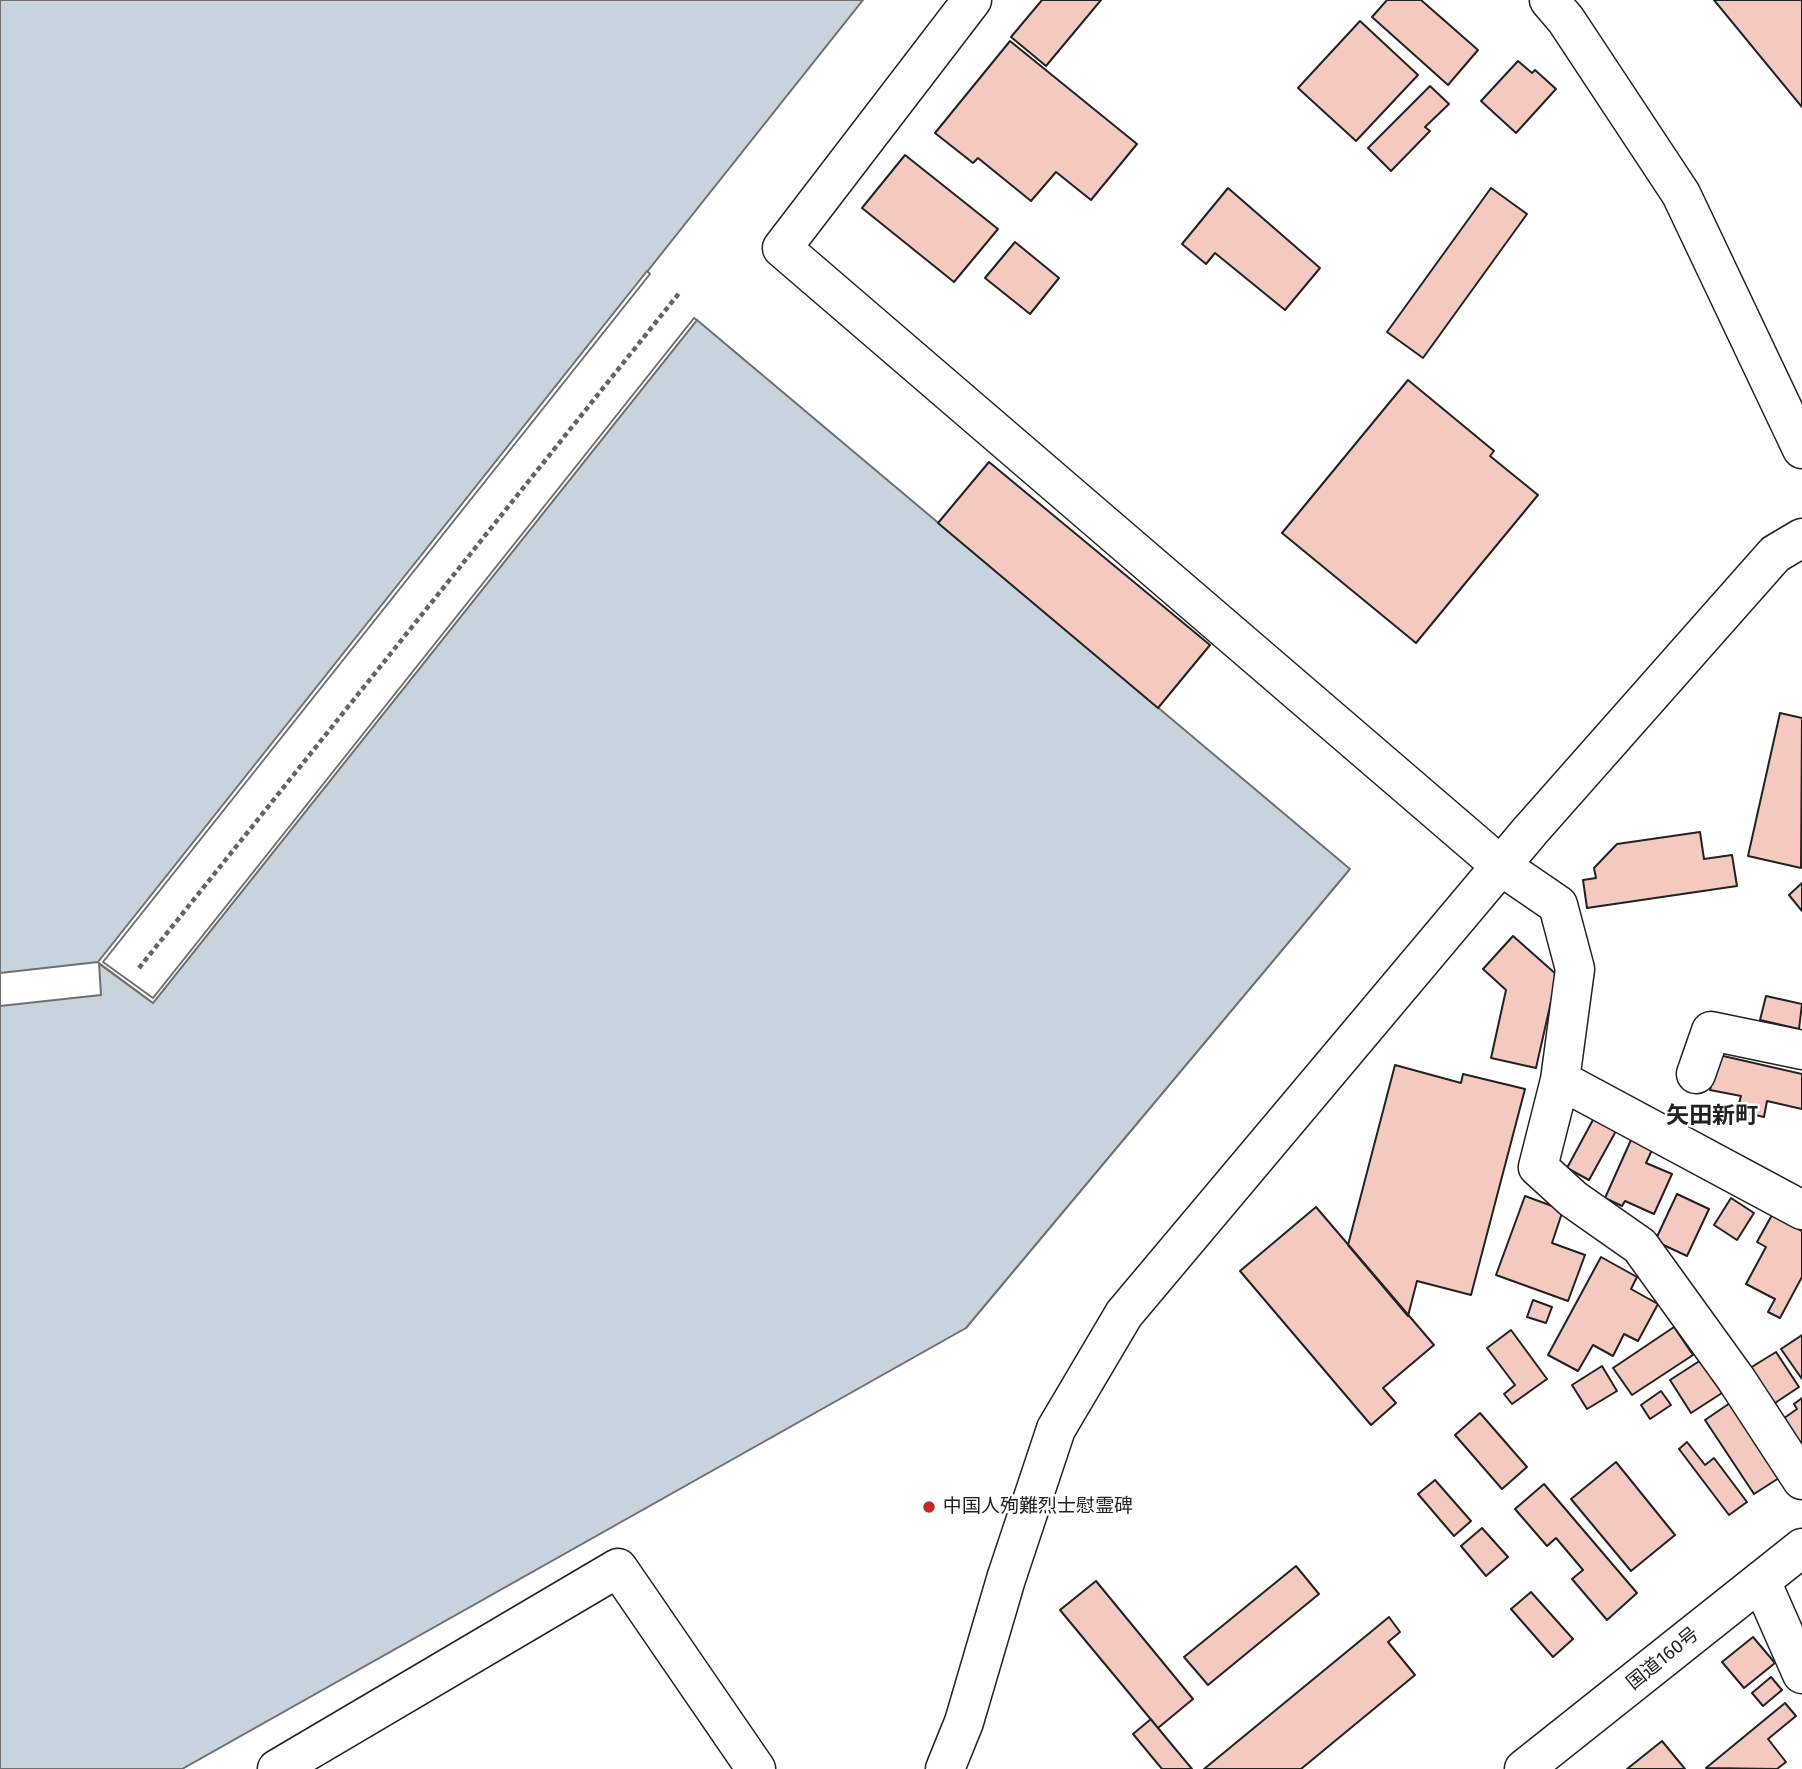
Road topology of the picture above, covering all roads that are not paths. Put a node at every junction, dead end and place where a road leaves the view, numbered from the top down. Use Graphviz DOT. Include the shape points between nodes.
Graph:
graph roads {
  1 [pos="972,0"];
  2 [pos="1549,0"];
  3 [pos="1802,449"];
  4 [pos="1802,538"];
  5 [pos="1501,866"];
  6 [pos="1802,1050"];
  7 [pos="1696,1074"];
  8 [pos="1560,1080"];
  9 [pos="1802,1210"];
  10 [pos="1802,1480"];
  11 [pos="1802,1548"];
  12 [pos="1761,1581"];
  13 [pos="1802,1674"];
  14 [pos="277,1769"];
  15 [pos="756,1769"];
  16 [pos="945,1769"];
  17 [pos="1524,1769"];
  1 -- 5 [label="main road" via="782,248"];
  2 -- 3 [label="main road" via="1681,194"];
  4 -- 5 [label="main road" via="1775,554"];
  5 -- 8 [label="main road" via="1558,905 1575,969"];
  5 -- 16 [label="main road" via="1124,1314 1056,1429"];
  6 -- 7 [label="main road" via="1711,1031"];
  8 -- 9 [label="main road"];
  8 -- 10 [label="main road" via="1538,1167 1573,1199 1640,1245 1736,1378"];
  11 -- 12 [label="main road, 国道160号"];
  12 -- 13 [label="main road"];
  12 -- 17 [label="main road, 国道160号"];
  14 -- 15 [label="main road" via="618,1568"];
}
